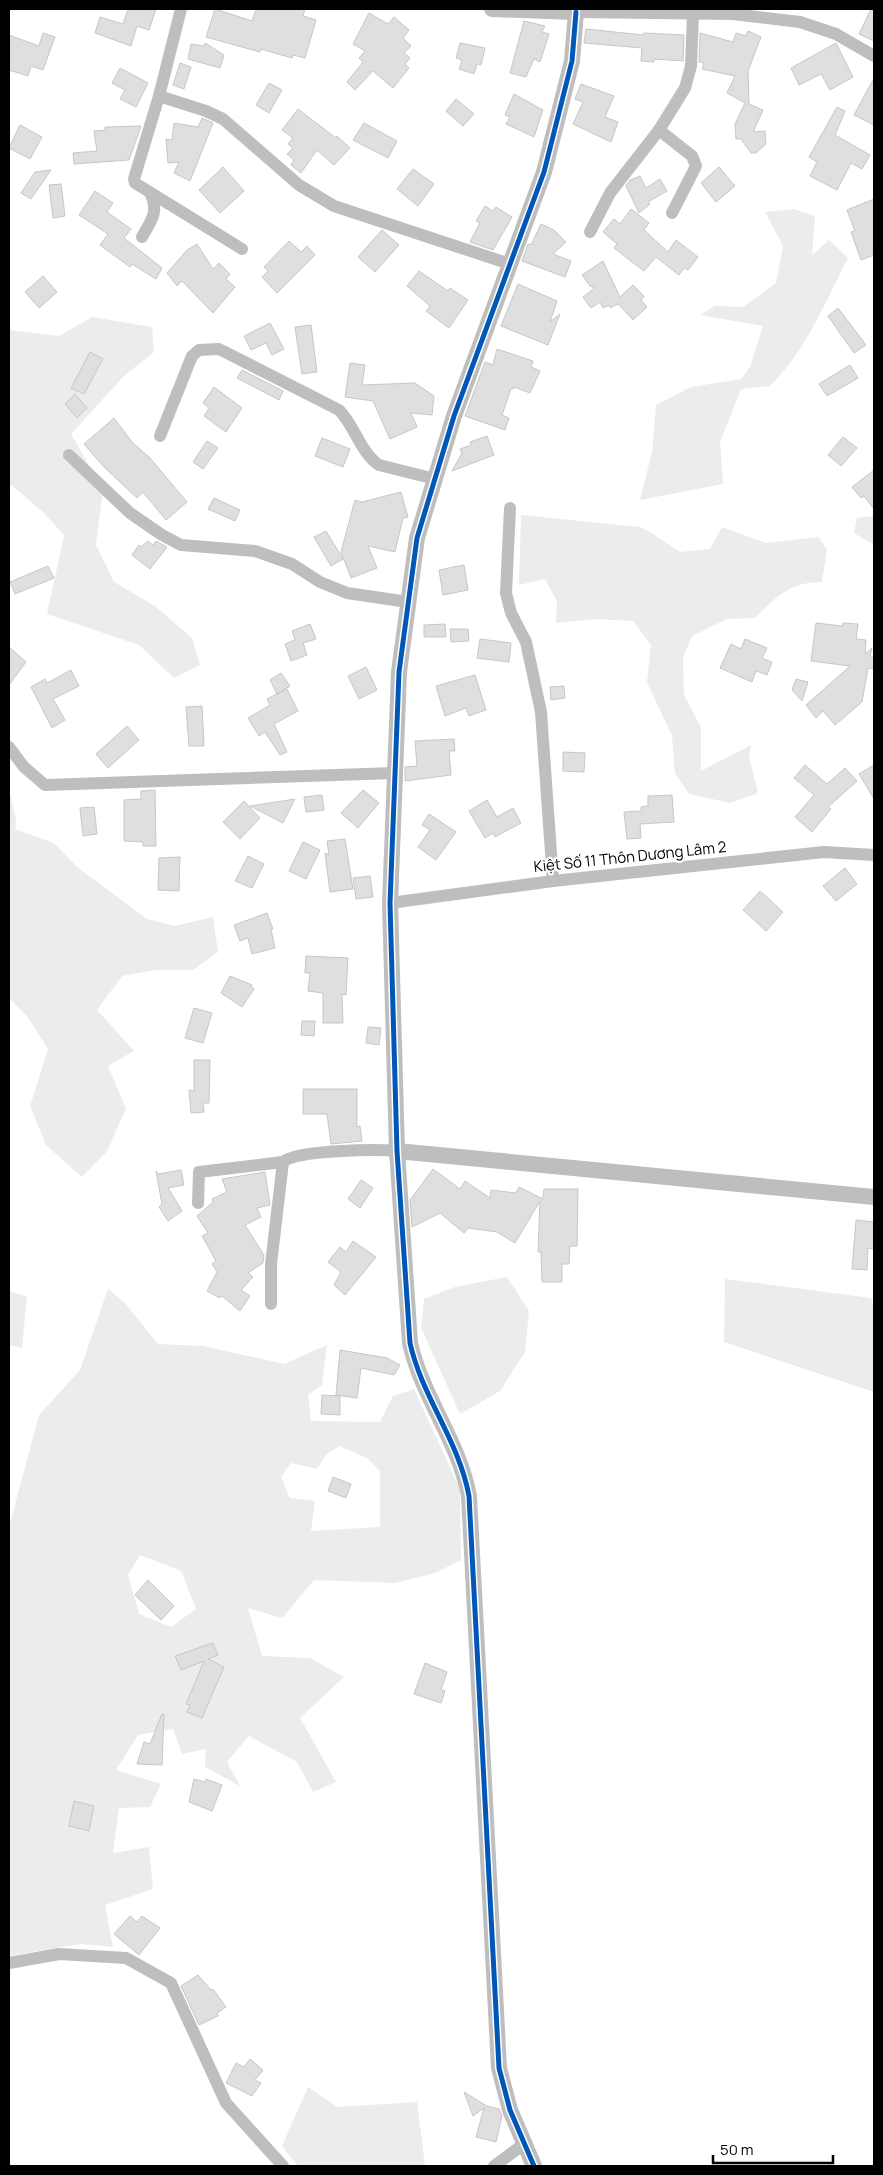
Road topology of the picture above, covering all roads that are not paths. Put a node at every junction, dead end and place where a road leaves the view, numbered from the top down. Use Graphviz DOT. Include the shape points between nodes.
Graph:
graph roads {
  1 [pos="182,9"];
  2 [pos="492,9"];
  3 [pos="576,12"];
  4 [pos="747,12"];
  5 [pos="693,14"];
  6 [pos="874,56"];
  7 [pos="159,96"];
  8 [pos="659,130"];
  9 [pos="151,194"];
  10 [pos="672,213"];
  11 [pos="590,232"];
  12 [pos="142,237"];
  13 [pos="242,249"];
  14 [pos="510,264"];
  15 [pos="160,436"];
  16 [pos="69,455"];
  17 [pos="435,479"];
  18 [pos="510,508"];
  19 [pos="408,602"];
  20 [pos="9,747"];
  21 [pos="395,773"];
  22 [pos="874,855"];
  23 [pos="553,881"];
  24 [pos="390,903"];
  25 [pos="397,1151"];
  26 [pos="283,1162"];
  27 [pos="874,1197"];
  28 [pos="198,1203"];
  29 [pos="271,1304"];
  30 [pos="9,1963"];
  31 [pos="524,2144"];
  32 [pos="283,2166"];
  33 [pos="494,2166"];
  34 [pos="534,2166"];
  1 -- 7 [label="street"];
  2 -- 3 [label="street"];
  3 -- 5 [label="street"];
  3 -- 14 [label="street" via="572,61 544,172"];
  4 -- 5 [label="street"];
  4 -- 6 [label="street" via="819,27"];
  5 -- 8 [label="street" via="689,78"];
  7 -- 9 [label="street" via="134,179 136,186"];
  7 -- 14 [label="street" via="223,119 299,185 334,206"];
  8 -- 10 [label="street" via="692,156 696,166"];
  8 -- 11 [label="street" via="610,194"];
  9 -- 12 [label="street" via="156,205 155,213"];
  9 -- 13 [label="street"];
  14 -- 17 [label="street" via="454,416"];
  15 -- 17 [label="street" via="192,356 199,350 219,349 338,410 350,422 372,460 379,465"];
  16 -- 19 [label="street" via="130,513 181,545 255,551 292,564 320,582 347,593"];
  17 -- 19 [label="street" via="417,538"];
  18 -- 23 [label="street" via="506,593 511,613 526,642 541,712"];
  19 -- 21 [label="street" via="399,672"];
  20 -- 21 [label="street" via="24,767 45,785"];
  21 -- 24 [label="street"];
  22 -- 23 [label="street, Kiệt Số 11 Thôn Dương Lâm 2" via="824,852"];
  23 -- 24 [label="street, Kiệt Số 11 Thôn Dương Lâm 2"];
  24 -- 25 [label="street"];
  25 -- 26 [label="street" via="299,1156"];
  25 -- 27 [label="street"];
  25 -- 31 [label="street" via="410,1343 414,1362 460,1462 468,1496 499,2068 510,2110"];
  26 -- 28 [label="street" via="200,1172"];
  26 -- 29 [label="street" via="271,1264"];
  30 -- 32 [label="street" via="59,1954 126,1958 171,1983 226,2103"];
  31 -- 33 [label="street"];
  31 -- 34 [label="street"];
}
